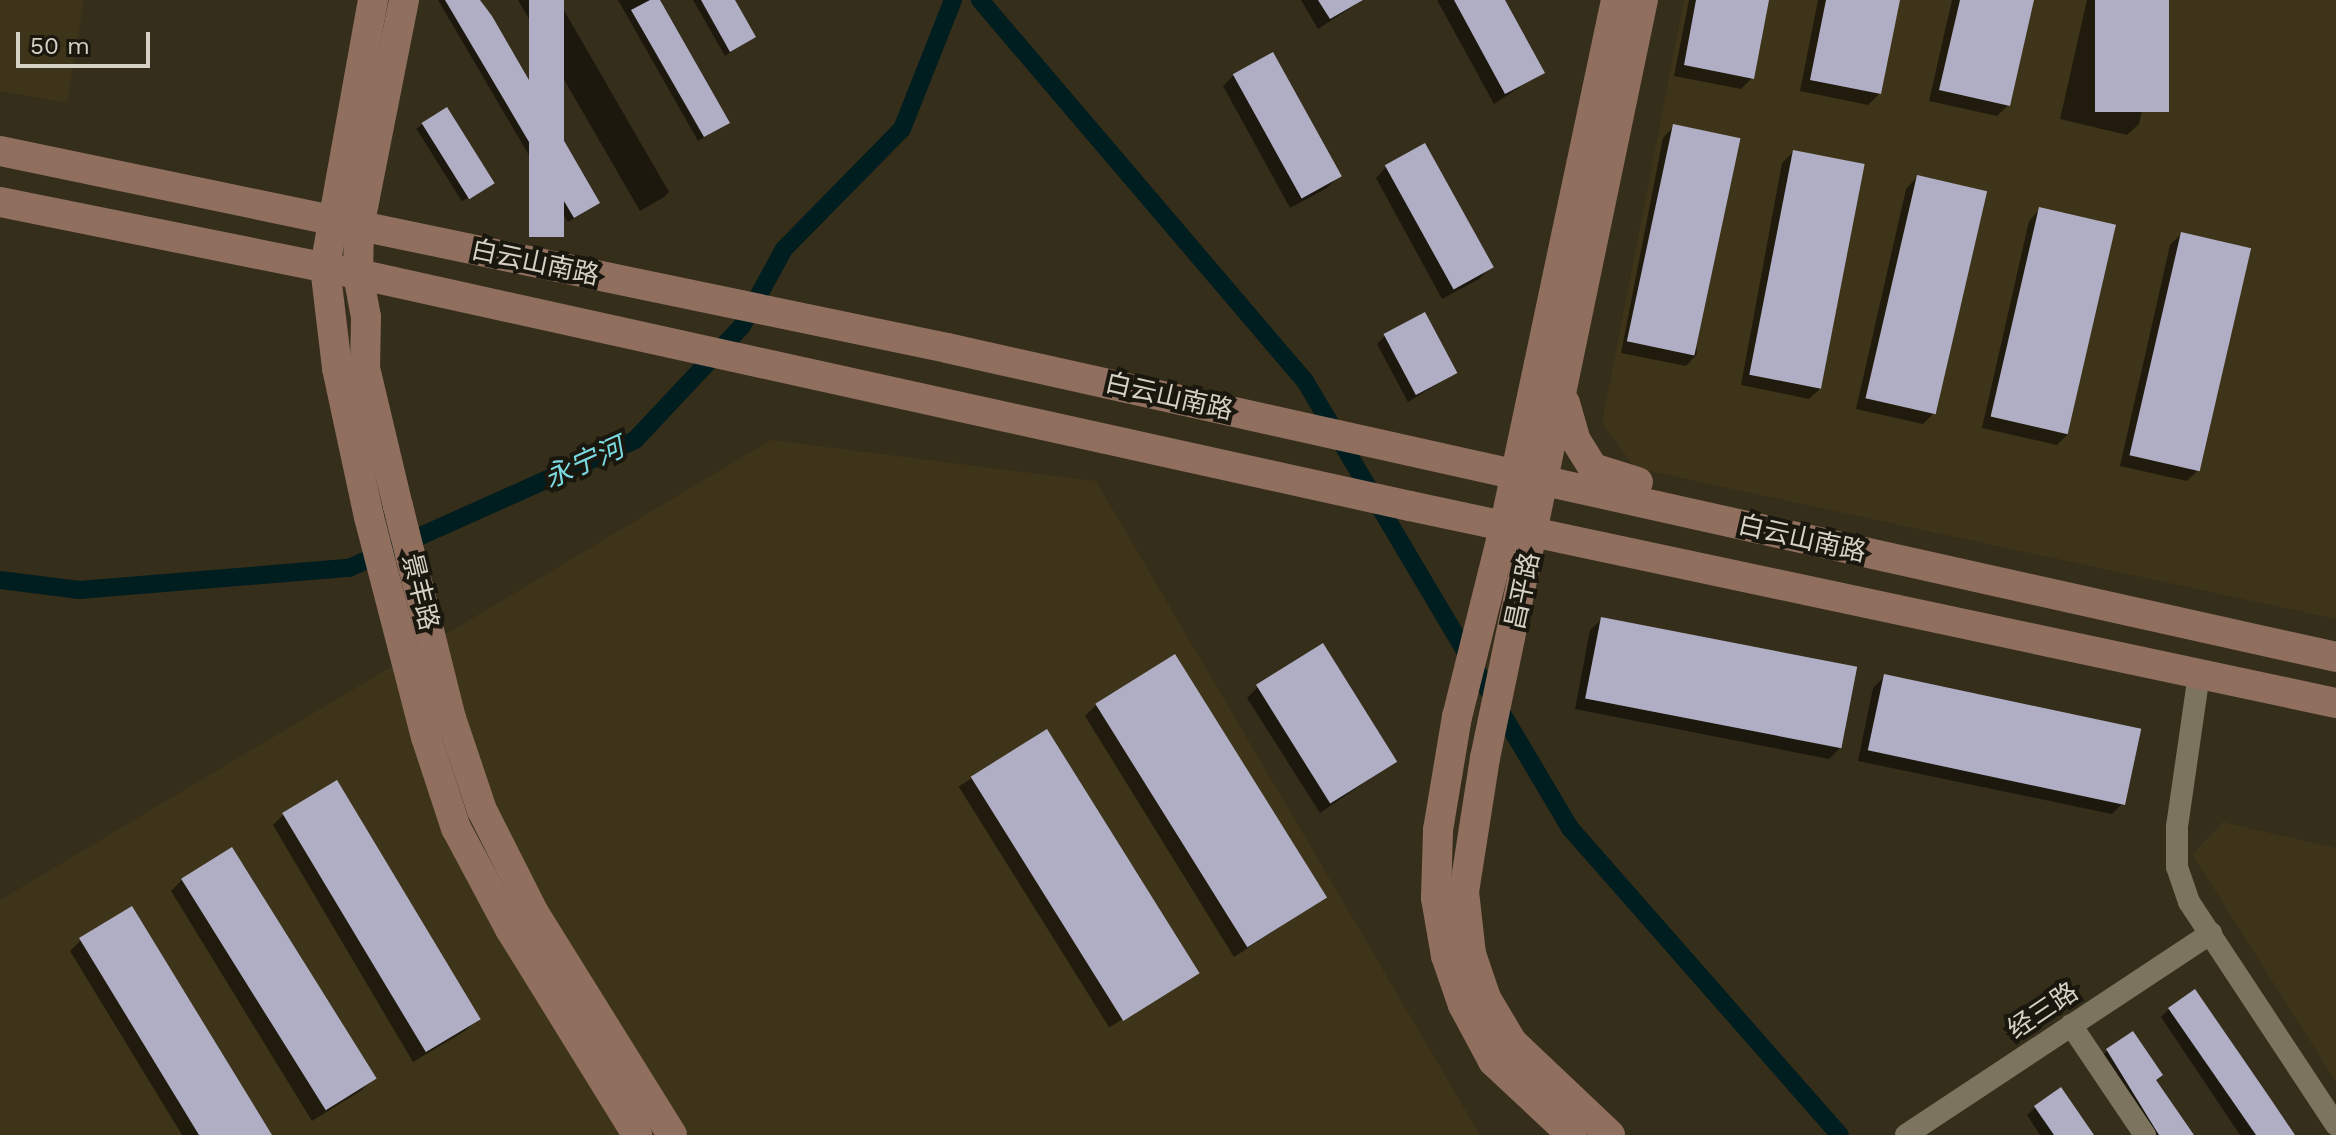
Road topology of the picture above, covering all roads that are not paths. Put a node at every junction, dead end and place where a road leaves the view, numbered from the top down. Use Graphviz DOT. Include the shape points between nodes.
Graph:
graph roads {
  1 [pos="373,0"];
  2 [pos="404,0"];
  3 [pos="1616,0"];
  4 [pos="1643,0"];
  5 [pos="0,151"];
  6 [pos="0,202"];
  7 [pos="330,221"];
  8 [pos="359,227"];
  9 [pos="325,267"];
  10 [pos="358,274"];
  11 [pos="1564,397"];
  12 [pos="1515,475"];
  13 [pos="1547,482"];
  14 [pos="1505,524"];
  15 [pos="1536,529"];
  16 [pos="1793,537"];
  17 [pos="2336,657"];
  18 [pos="2199,674"];
  19 [pos="2336,703"];
  20 [pos="2211,933"];
  21 [pos="2071,1025"];
  22 [pos="2336,1125"];
  23 [pos="637,1135"];
  24 [pos="672,1135"];
  25 [pos="1572,1135"];
  26 [pos="1610,1135"];
  27 [pos="1906,1135"];
  28 [pos="2145,1135"];
  1 -- 7 [label="main road, 景丰路"];
  2 -- 8 [label="main road, 景丰路"];
  3 -- 12 [label="main road, 昌平路"];
  4 -- 11 [label="main road, 昌平路"];
  5 -- 7 [label="main road, 白云山南路"];
  6 -- 9 [label="main road, 白云山南路"];
  7 -- 8 [label="main road, 白云山南路"];
  7 -- 9 [label="main road, 景丰路"];
  8 -- 10 [label="main road, 景丰路"];
  8 -- 12 [label="main road, 白云山南路"];
  9 -- 10 [label="main road, 白云山南路"];
  9 -- 23 [label="main road, 景丰路" via="337,368 369,517 456,828 510,929"];
  10 -- 14 [label="main road, 白云山南路"];
  10 -- 24 [label="main road, 景丰路" via="366,317 365,368 426,617 482,810 534,913"];
  11 -- 13 [label="main road, 昌平路"];
  11 -- 16 [label="main road" via="1575,439 1593,468 1749,509"];
  12 -- 13 [label="main road, 白云山南路"];
  12 -- 14 [label="main road, 昌平路"];
  13 -- 15 [label="main road, 昌平路"];
  13 -- 16 [label="main road, 白云山南路"];
  14 -- 15 [label="main road, 白云山南路"];
  14 -- 25 [label="main road, 昌平路" via="1457,717 1438,830 1436,898 1446,956 1463,1005 1493,1061"];
  15 -- 18 [label="main road, 白云山南路"];
  15 -- 26 [label="main road, 昌平路" via="1485,758 1464,892 1471,954 1512,1042"];
  16 -- 17 [label="main road, 白云山南路"];
  18 -- 19 [label="main road, 白云山南路"];
  18 -- 20 [label="street" via="2177,826 2177,867 2189,902"];
  20 -- 21 [label="street, 经三路"];
  20 -- 22 [label="street"];
  21 -- 27 [label="street, 经三路"];
  21 -- 28 [label="street"];
}
